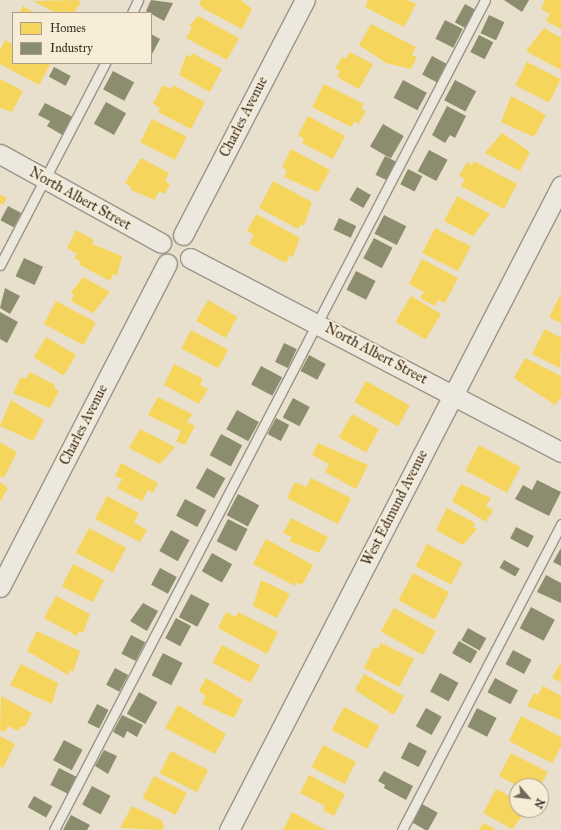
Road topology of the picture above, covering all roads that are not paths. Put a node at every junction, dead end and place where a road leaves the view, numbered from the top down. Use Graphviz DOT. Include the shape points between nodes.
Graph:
graph roads {
  1 [pos="138,0"];
  2 [pos="305,0"];
  3 [pos="485,0"];
  4 [pos="132,12"];
  5 [pos="104,64"];
  6 [pos="0,154"];
  7 [pos="45,179"];
  8 [pos="561,186"];
  9 [pos="183,235"];
  10 [pos="161,243"];
  11 [pos="190,258"];
  12 [pos="168,264"];
  13 [pos="0,265"];
  14 [pos="317,323"];
  15 [pos="454,395"];
  16 [pos="561,452"];
  17 [pos="561,524"];
  18 [pos="0,587"];
  19 [pos="54,830"];
  20 [pos="229,830"];
  21 [pos="402,830"];
  1 -- 4 [label="lane"];
  2 -- 9 [label="street, Charles Avenue"];
  3 -- 14 [label="lane"];
  5 -- 7 [label="lane"];
  6 -- 7 [label="street, North Albert Street"];
  7 -- 10 [label="street, North Albert Street"];
  7 -- 13 [label="lane"];
  8 -- 15 [label="street, West Edmund Avenue"];
  9 -- 10 [label="street" via="170,235"];
  9 -- 11 [label="street" via="191,243"];
  10 -- 12 [label="street" via="160,256"];
  11 -- 12 [label="street" via="182,265"];
  11 -- 14 [label="street, North Albert Street"];
  12 -- 18 [label="street, Charles Avenue"];
  14 -- 15 [label="street, North Albert Street"];
  14 -- 19 [label="lane"];
  15 -- 16 [label="street, North Albert Street"];
  15 -- 20 [label="street, West Edmund Avenue"];
  17 -- 21 [label="lane"];
}
